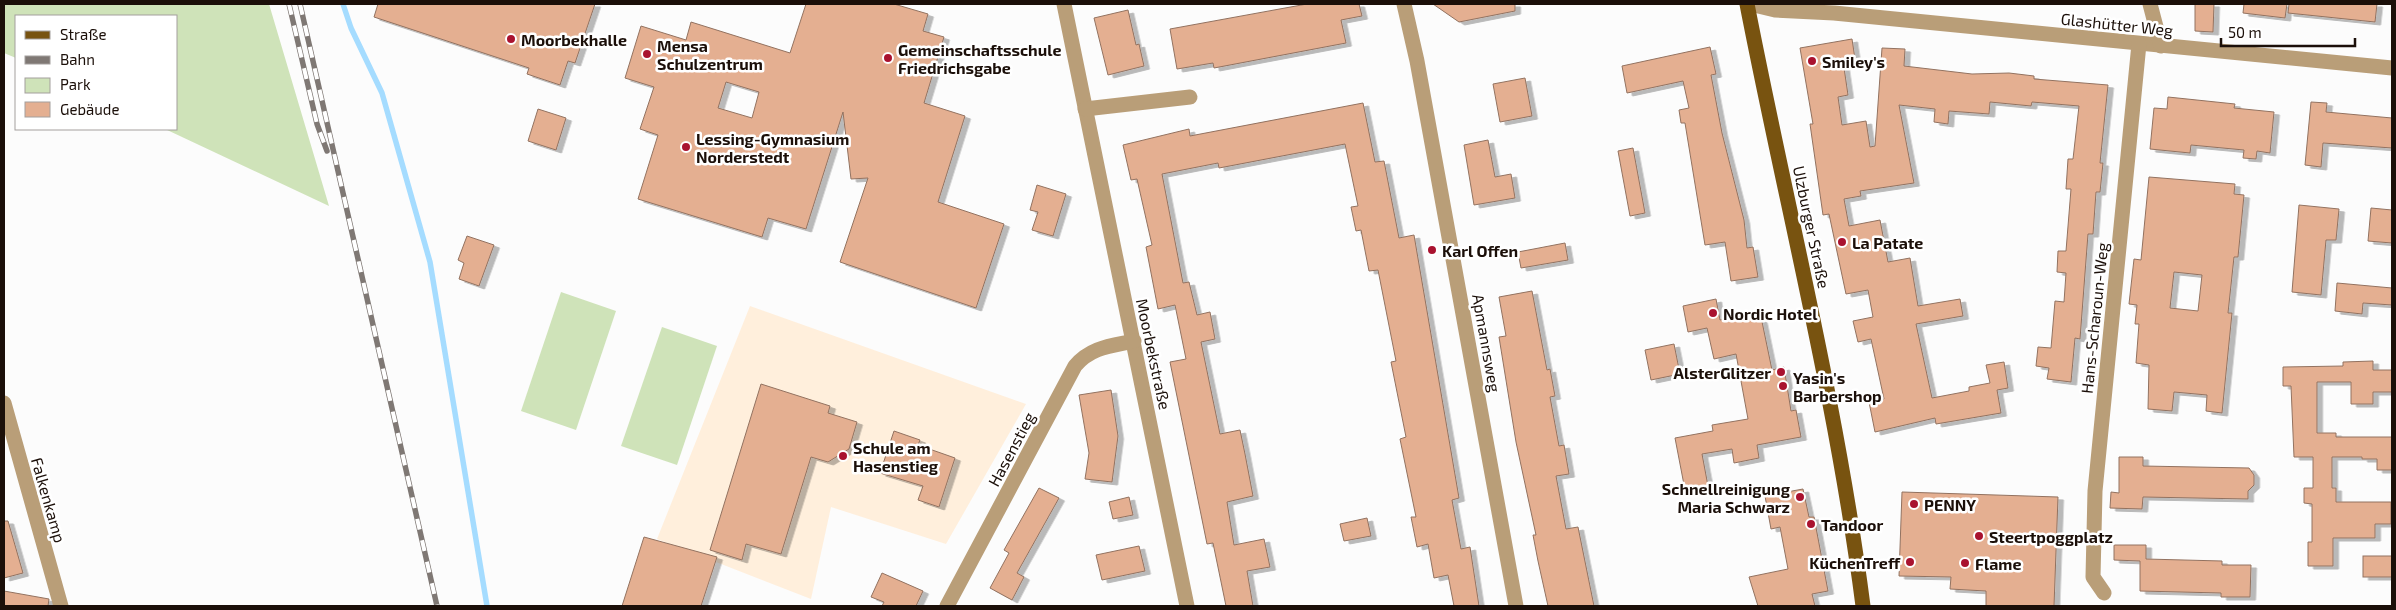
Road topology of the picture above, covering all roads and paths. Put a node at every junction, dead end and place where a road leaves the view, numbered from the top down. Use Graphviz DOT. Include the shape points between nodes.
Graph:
graph roads {
  1 [pos="1064,4"];
  2 [pos="1404,4"];
  3 [pos="1748,4"];
  4 [pos="2150,4"];
  5 [pos="2139,44"];
  6 [pos="2161,46"];
  7 [pos="2392,68"];
  8 [pos="1190,97"];
  9 [pos="1085,109"];
  10 [pos="1134,341"];
  11 [pos="4,403"];
  12 [pos="2104,593"];
  13 [pos="61,606"];
  14 [pos="947,606"];
  15 [pos="1187,606"];
  16 [pos="1516,606"];
  17 [pos="1863,606"];
  1 -- 9 [label="street, Moorbekstraße"];
  2 -- 16 [label="street, Apmannsweg"];
  3 -- 5 [label="street, Glashütter Weg" via="1775,10 1834,13"];
  3 -- 17 [label="main road, Ulzburger Straße" via="1818,340"];
  4 -- 6 [label="street"];
  5 -- 6 [label="street, Glashütter Weg"];
  5 -- 12 [label="street, Hans-Scharoun-Weg" via="2095,491 2093,577"];
  6 -- 7 [label="street, Glashütter Weg"];
  8 -- 9 [label="street"];
  9 -- 10 [label="street, Moorbekstraße"];
  10 -- 14 [label="street, Hasenstieg" via="1097,349 1075,366"];
  10 -- 15 [label="street, Moorbekstraße"];
  11 -- 13 [label="street, Falkenkamp"];
}
